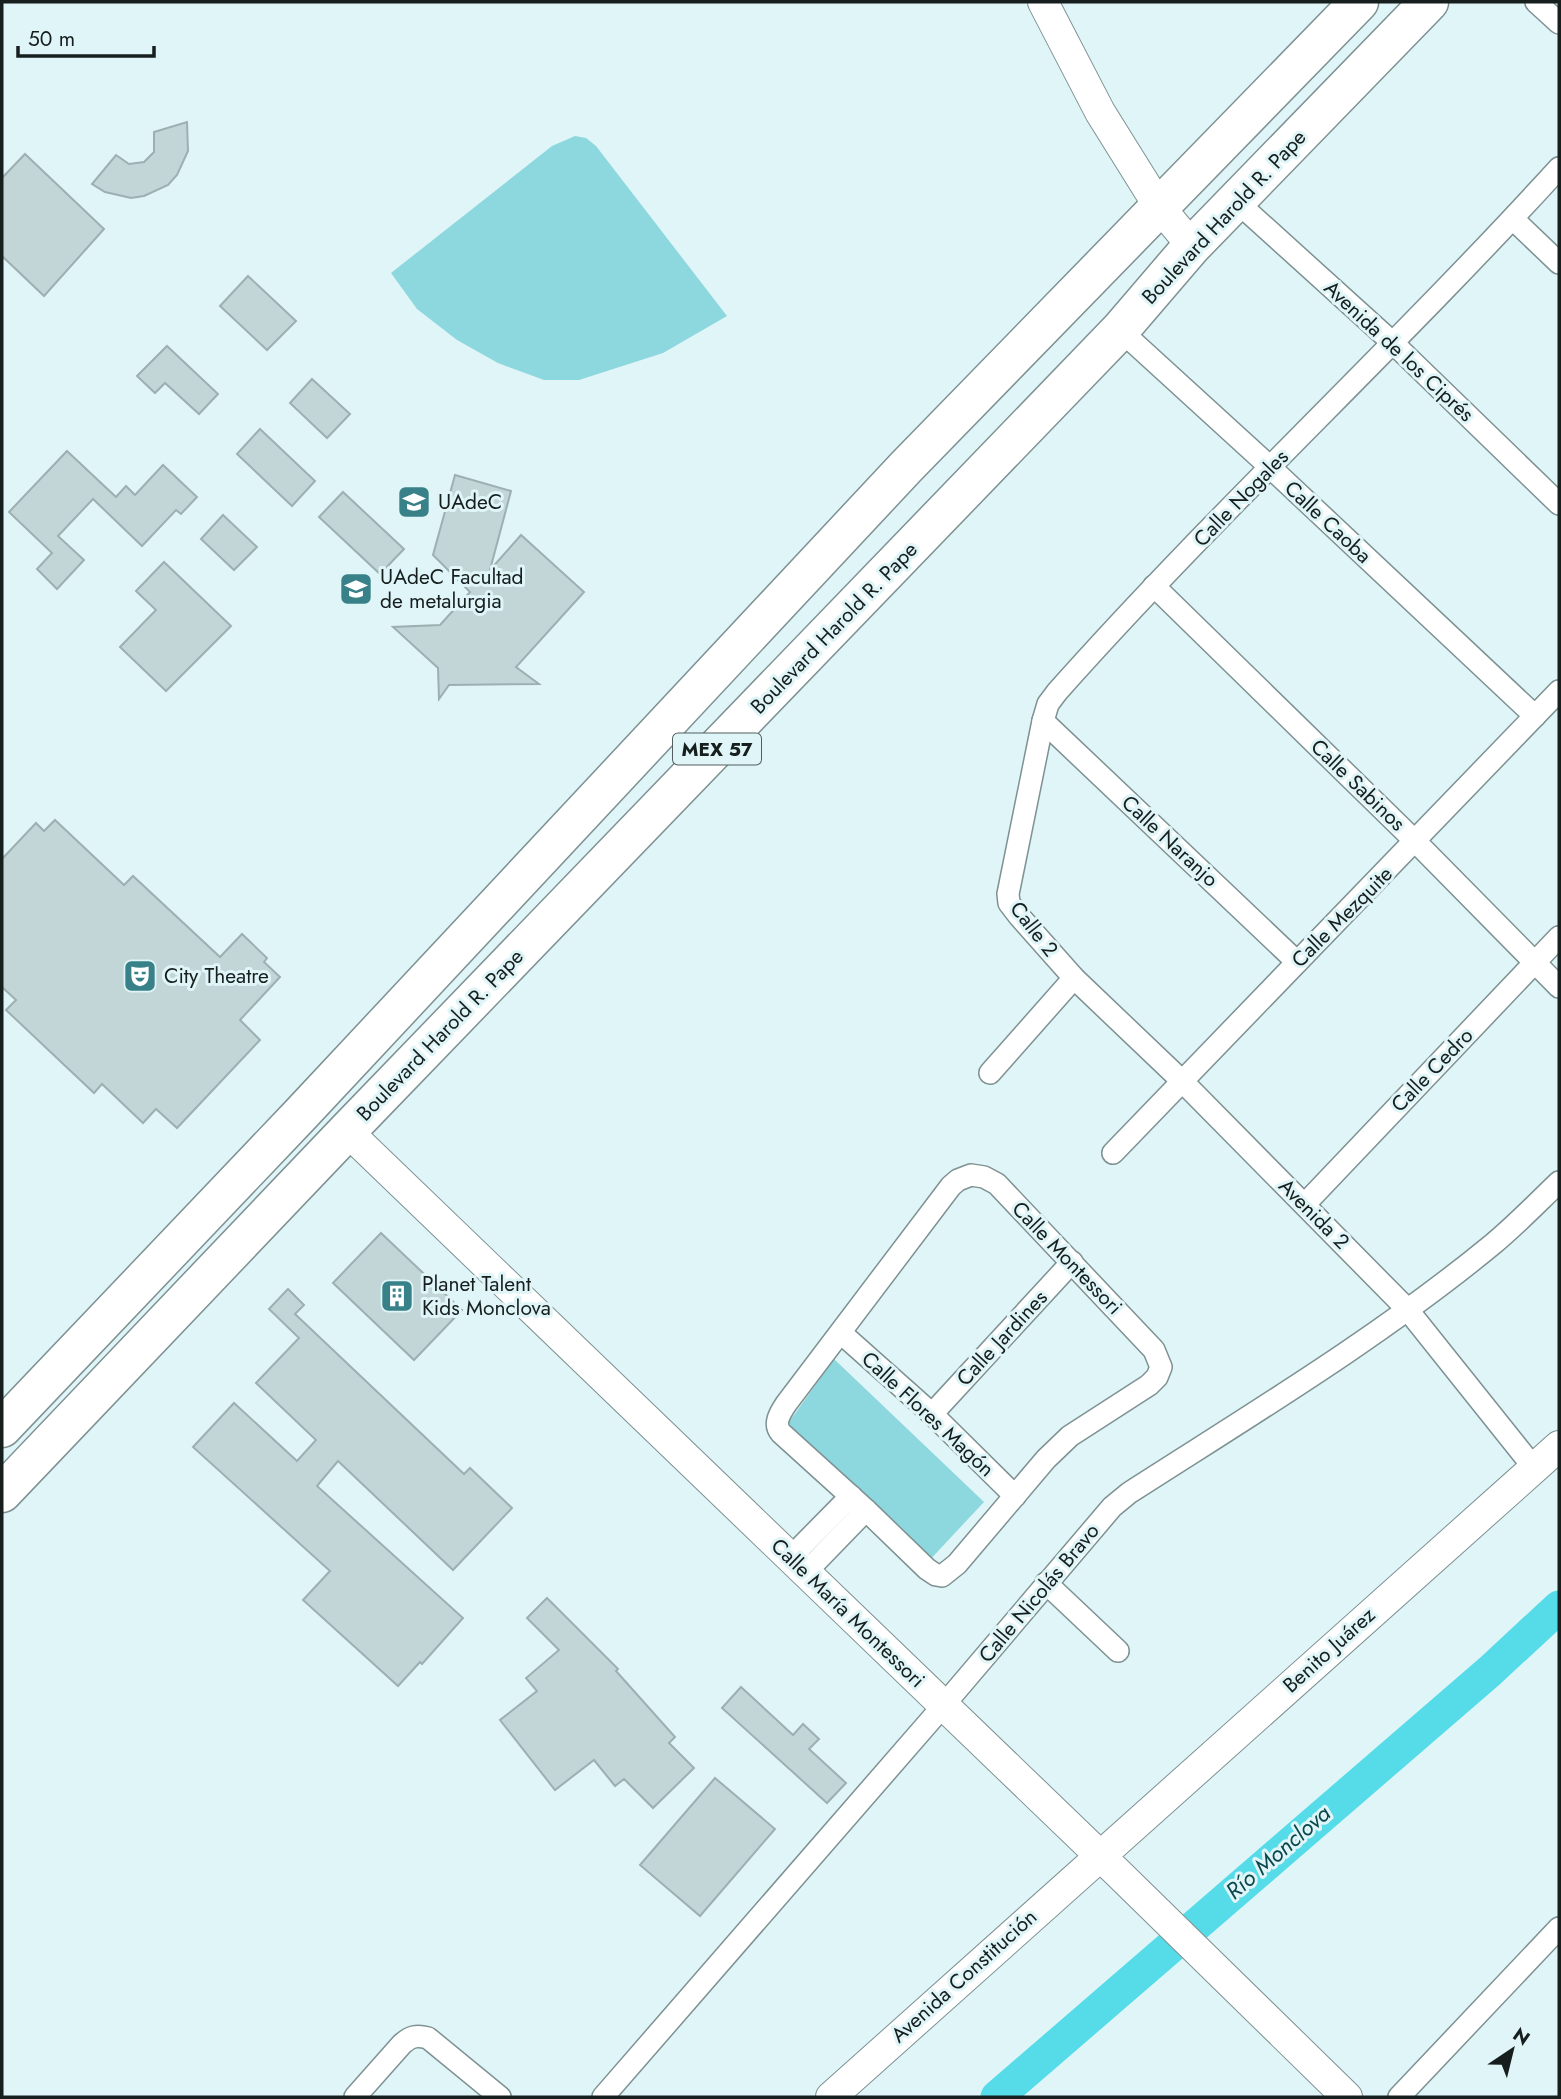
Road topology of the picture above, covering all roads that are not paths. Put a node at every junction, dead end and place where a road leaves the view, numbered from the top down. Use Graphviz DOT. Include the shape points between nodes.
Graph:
graph roads {
  1 [pos="1043,2"];
  2 [pos="1359,2"];
  3 [pos="1429,2"];
  4 [pos="1536,2"];
  5 [pos="1559,23"];
  6 [pos="1559,168"];
  7 [pos="1236,201"];
  8 [pos="1158,205"];
  9 [pos="1513,219"];
  10 [pos="1192,246"];
  11 [pos="1559,263"];
  12 [pos="1119,330"];
  13 [pos="1394,344"];
  14 [pos="1270,467"];
  15 [pos="1559,504"];
  16 [pos="1154,586"];
  17 [pos="1559,691"];
  18 [pos="1535,716"];
  19 [pos="1042,721"];
  20 [pos="1416,842"];
  21 [pos="1012,876"];
  22 [pos="1559,937"];
  23 [pos="1297,962"];
  24 [pos="1535,962"];
  25 [pos="1074,978"];
  26 [pos="1559,987"];
  27 [pos="990,1073"];
  28 [pos="1182,1082"];
  29 [pos="346,1131"];
  30 [pos="1113,1153"];
  31 [pos="1559,1182"];
  32 [pos="1305,1204"];
  33 [pos="1072,1262"];
  34 [pos="1408,1309"];
  35 [pos="841,1332"];
  36 [pos="932,1414"];
  37 [pos="2,1428"];
  38 [pos="1559,1446"];
  39 [pos="1534,1468"];
  40 [pos="2,1493"];
  41 [pos="1015,1496"];
  42 [pos="858,1503"];
  43 [pos="799,1565"];
  44 [pos="1046,1583"];
  45 [pos="1118,1651"];
  46 [pos="943,1706"];
  47 [pos="1109,1864"];
  48 [pos="1559,1928"];
  49 [pos="355,2097"];
  50 [pos="500,2097"];
  51 [pos="603,2097"];
  52 [pos="831,2097"];
  53 [pos="1347,2097"];
  54 [pos="1399,2097"];
  1 -- 8 [label="main road" via="1100,112"];
  2 -- 8 [label="highway, MEX 57"];
  3 -- 7 [label="highway, Boulevard Harold R. Pape / MEX 57"];
  4 -- 5 [label="street"];
  6 -- 9 [label="street, Calle Nogales"];
  7 -- 10 [label="highway, Boulevard Harold R. Pape / MEX 57"];
  7 -- 13 [label="street, Avenida de los Ciprés"];
  8 -- 10 [label="main road"];
  8 -- 37 [label="highway, MEX 57"];
  9 -- 11 [label="street"];
  9 -- 13 [label="street, Calle Nogales"];
  10 -- 12 [label="highway, Boulevard Harold R. Pape / MEX 57"];
  12 -- 14 [label="street, Calle Caoba"];
  12 -- 29 [label="highway, Boulevard Harold R. Pape / MEX 57"];
  13 -- 14 [label="street, Calle Nogales"];
  13 -- 15 [label="street, Avenida de los Ciprés"];
  14 -- 16 [label="street, Calle Nogales"];
  14 -- 18 [label="street, Calle Caoba"];
  16 -- 19 [label="street, Calle Nogales" via="1057,692"];
  16 -- 20 [label="street, Calle Sabinos"];
  17 -- 18 [label="street, Calle Mezquite"];
  18 -- 20 [label="street, Calle Mezquite"];
  19 -- 21 [label="street, Calle Nogales"];
  19 -- 23 [label="street, Calle Naranjo"];
  20 -- 23 [label="street, Calle Mezquite"];
  20 -- 24 [label="street, Calle Sabinos"];
  21 -- 25 [label="street, Calle 2" via="1009,903"];
  22 -- 24 [label="street, Calle Cedro"];
  23 -- 28 [label="street, Calle Mezquite"];
  24 -- 26 [label="street, Calle Sabinos"];
  24 -- 32 [label="street, Calle Cedro"];
  25 -- 27 [label="street"];
  25 -- 28 [label="street, Avenida 2"];
  28 -- 30 [label="street, Calle Mezquite"];
  28 -- 32 [label="street, Avenida 2"];
  29 -- 40 [label="highway, Boulevard Harold R. Pape / MEX 57"];
  29 -- 43 [label="main road, Calle María Montessori"];
  31 -- 34 [label="street, Calle Nicolás Bravo" via="1494,1243"];
  32 -- 34 [label="street, Avenida 2"];
  33 -- 35 [label="street, Calle Montessori" via="997,1184 971,1175 951,1186"];
  33 -- 36 [label="street, Calle Jardines"];
  33 -- 41 [label="street, Calle Montessori" via="1154,1350 1160,1372 1149,1385 1070,1436"];
  34 -- 39 [label="street, Avenida 2"];
  34 -- 44 [label="street, Calle Nicolás Bravo" via="1129,1493"];
  35 -- 36 [label="street, Calle Flores Magón"];
  35 -- 42 [label="street, Calle Montessori" via="780,1414 777,1429"];
  36 -- 41 [label="street, Calle Flores Magón"];
  38 -- 39 [label="main road, Benito Juárez"];
  39 -- 47 [label="main road, Benito Juárez"];
  41 -- 42 [label="street, Calle Montessori" via="942,1576 927,1569"];
  42 -- 43 [label="street"];
  43 -- 46 [label="main road, Calle María Montessori"];
  44 -- 45 [label="street"];
  44 -- 46 [label="street, Calle Nicolás Bravo"];
  46 -- 47 [label="main road, Calle María Montessori"];
  46 -- 51 [label="street, Calle Nicolás Bravo"];
  47 -- 52 [label="main road, Avenida Constitución"];
  47 -- 53 [label="main road, Calle María Montessori"];
  48 -- 54 [label="street"];
  49 -- 50 [label="street" via="408,2038 417,2036 428,2038"];
}
